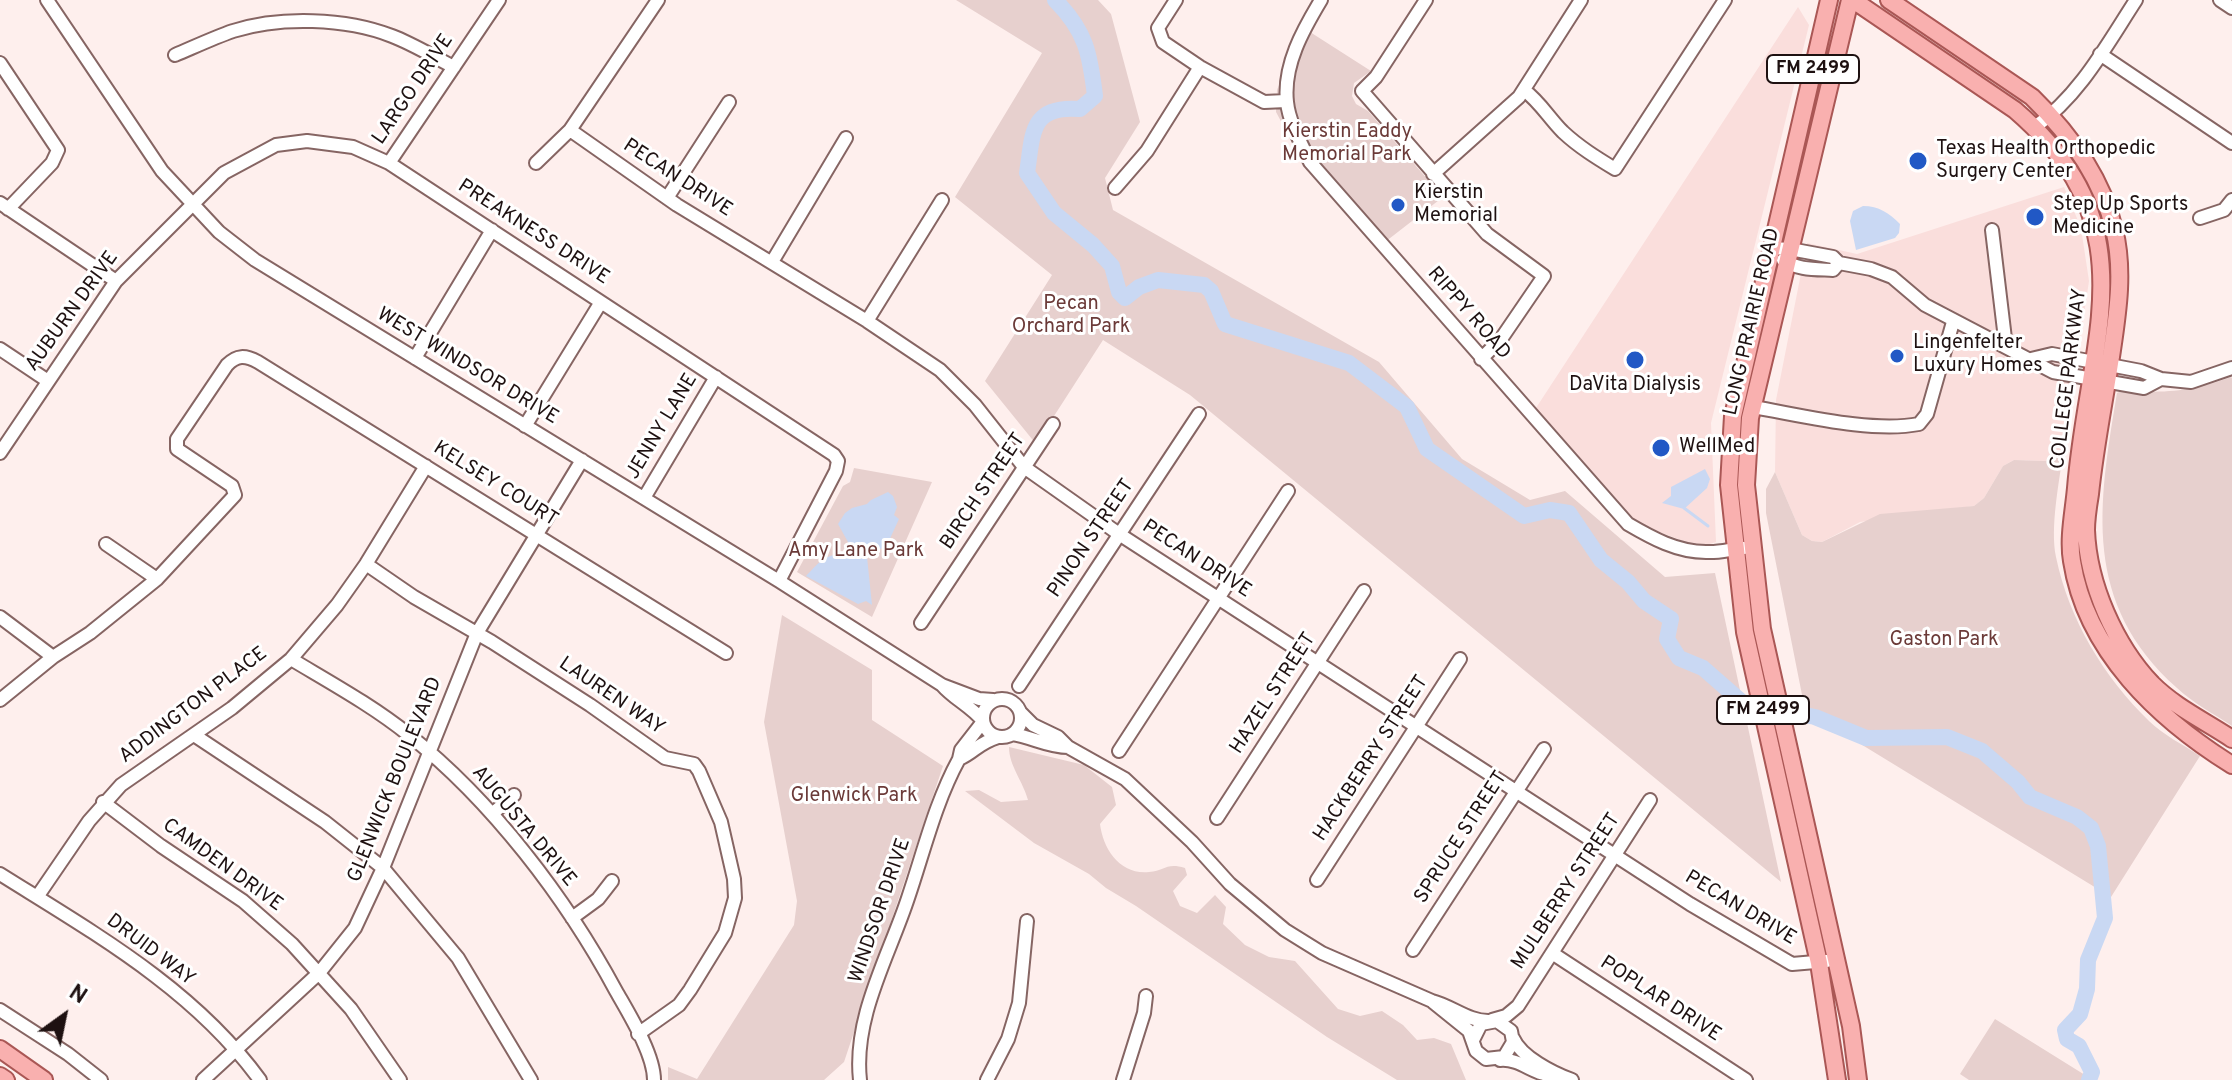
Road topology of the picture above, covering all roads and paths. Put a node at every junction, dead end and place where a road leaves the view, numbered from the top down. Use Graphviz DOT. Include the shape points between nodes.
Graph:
graph roads {
  1 [pos="47,0"];
  2 [pos="499,0"];
  3 [pos="658,0"];
  4 [pos="1176,0"];
  5 [pos="1321,0"];
  6 [pos="1426,0"];
  7 [pos="1581,0"];
  8 [pos="1725,0"];
  9 [pos="1829,0"];
  10 [pos="1851,0"];
  11 [pos="1889,0"];
  12 [pos="2136,0"];
  13 [pos="2220,0"];
  14 [pos="2232,8"];
  15 [pos="2100,54"];
  16 [pos="175,55"];
  17 [pos="0,63"];
  18 [pos="454,67"];
  19 [pos="1200,67"];
  20 [pos="1524,90"];
  21 [pos="1286,101"];
  22 [pos="729,102"];
  23 [pos="2051,115"];
  24 [pos="2035,127"];
  25 [pos="570,130"];
  26 [pos="846,138"];
  27 [pos="2232,143"];
  28 [pos="389,163"];
  29 [pos="536,163"];
  30 [pos="1433,174"];
  31 [pos="1115,188"];
  32 [pos="667,198"];
  33 [pos="942,200"];
  34 [pos="2232,200"];
  35 [pos="190,204"];
  36 [pos="4,206"];
  37 [pos="2200,218"];
  38 [pos="492,230"];
  39 [pos="1992,230"];
  40 [pos="1771,248"];
  41 [pos="1788,256"];
  42 [pos="772,262"];
  43 [pos="116,281"];
  44 [pos="601,302"];
  45 [pos="867,321"];
  46 [pos="1953,322"];
  47 [pos="2006,347"];
  48 [pos="0,349"];
  49 [pos="415,358"];
  50 [pos="1481,359"];
  51 [pos="2031,359"];
  52 [pos="2102,363"];
  53 [pos="2231,370"];
  54 [pos="716,377"];
  55 [pos="2161,379"];
  56 [pos="48,381"];
  57 [pos="2099,381"];
  58 [pos="1753,407"];
  59 [pos="1199,414"];
  60 [pos="1053,424"];
  61 [pos="525,426"];
  62 [pos="0,453"];
  63 [pos="582,460"];
  64 [pos="426,466"];
  65 [pos="1024,467"];
  66 [pos="1288,491"];
  67 [pos="644,498"];
  68 [pos="536,534"];
  69 [pos="1119,534"];
  70 [pos="106,544"];
  71 [pos="1743,548"];
  72 [pos="366,564"];
  73 [pos="157,579"];
  74 [pos="779,581"];
  75 [pos="1364,591"];
  76 [pos="1218,598"];
  77 [pos="0,617"];
  78 [pos="921,623"];
  79 [pos="477,633"];
  80 [pos="726,653"];
  81 [pos="53,657"];
  82 [pos="291,659"];
  83 [pos="1460,659"];
  84 [pos="1318,662"];
  85 [pos="942,685"];
  86 [pos="1019,686"];
  87 [pos="0,700"];
  88 [pos="993,700"];
  89 [pos="2172,711"];
  90 [pos="1021,713"];
  91 [pos="982,722"];
  92 [pos="1417,726"];
  93 [pos="1012,734"];
  94 [pos="194,735"];
  95 [pos="998,737"];
  96 [pos="2232,739"];
  97 [pos="1068,747"];
  98 [pos="1544,749"];
  99 [pos="1119,751"];
  100 [pos="428,752"];
  101 [pos="959,759"];
  102 [pos="2232,765"];
  103 [pos="1516,791"];
  104 [pos="514,795"];
  105 [pos="1650,800"];
  106 [pos="103,802"];
  107 [pos="492,814"];
  108 [pos="1217,818"];
  109 [pos="1615,855"];
  110 [pos="383,868"];
  111 [pos="0,874"];
  112 [pos="1317,880"];
  113 [pos="612,881"];
  114 [pos="37,897"];
  115 [pos="572,918"];
  116 [pos="1027,921"];
  117 [pos="1413,950"];
  118 [pos="1552,953"];
  119 [pos="1827,961"];
  120 [pos="319,973"];
  121 [pos="1146,996"];
  122 [pos="1432,1001"];
  123 [pos="1518,1006"];
  124 [pos="0,1010"];
  125 [pos="1491,1021"];
  126 [pos="638,1034"];
  127 [pos="1513,1038"];
  128 [pos="1473,1040"];
  129 [pos="0,1049"];
  130 [pos="236,1049"];
  131 [pos="1498,1060"];
  132 [pos="1557,1075"];
  133 [pos="0,1076"];
  134 [pos="6,1080"];
  135 [pos="44,1080"];
  136 [pos="101,1080"];
  137 [pos="203,1080"];
  138 [pos="260,1080"];
  139 [pos="400,1080"];
  140 [pos="531,1080"];
  141 [pos="654,1080"];
  142 [pos="860,1080"];
  143 [pos="987,1080"];
  144 [pos="1123,1080"];
  145 [pos="1572,1080"];
  146 [pos="1746,1080"];
  147 [pos="1837,1080"];
  148 [pos="1858,1080"];
  1 -- 35 [label="street, WEST WINDSOR DRIVE" via="137,137"];
  2 -- 18 [label="street, LARGO DRIVE"];
  3 -- 25 [label="street"];
  4 -- 19 [label="street" via="1158,28 1163,42"];
  5 -- 21 [label="street, RIPPY ROAD" via="1293,49"];
  6 -- 30 [label="street" via="1362,91"];
  7 -- 20 [label="street"];
  8 -- 20 [label="street" via="1615,169 1576,143"];
  9 -- 40 [label="main road, LONG PRAIRIE ROAD / FM 2499"];
  10 -- 24 [label="main road, COLLEGE PARKWAY"];
  10 -- 41 [label="main road, LONG PRAIRIE ROAD / FM 2499"];
  11 -- 23 [label="main road, COLLEGE PARKWAY"];
  12 -- 15 [label="street"];
  13 -- 14 [label="street"];
  15 -- 23 [label="street" via="2078,88"];
  15 -- 27 [label="street"];
  16 -- 18 [label="street" via="252,26 318,23 393,36"];
  17 -- 36 [label="street" via="58,150 52,163"];
  18 -- 28 [label="street, LARGO DRIVE"];
  19 -- 21 [label="street" via="1264,102"];
  19 -- 31 [label="street" via="1147,151"];
  20 -- 30 [label="street"];
  21 -- 50 [label="street, RIPPY ROAD" via="1310,162"];
  22 -- 32 [label="street"];
  23 -- 24 [label="street"];
  23 -- 52 [label="main road, COLLEGE PARKWAY" via="2089,168 2114,229 2118,311"];
  24 -- 52 [label="main road, COLLEGE PARKWAY" via="2081,189 2100,249"];
  25 -- 29 [label="street"];
  25 -- 32 [label="street, PECAN DRIVE"];
  26 -- 42 [label="street"];
  28 -- 35 [label="street, PREAKNESS DRIVE" via="332,143 276,145 224,173"];
  28 -- 38 [label="street, PREAKNESS DRIVE"];
  30 -- 50 [label="street" via="1487,234 1544,276"];
  32 -- 42 [label="street, PECAN DRIVE"];
  33 -- 45 [label="street"];
  34 -- 37 [label="street" via="2224,210"];
  35 -- 43 [label="street, AUBURN DRIVE"];
  35 -- 49 [label="street, WEST WINDSOR DRIVE" via="255,260"];
  36 -- 43 [label="street"];
  38 -- 44 [label="street, PREAKNESS DRIVE"];
  38 -- 49 [label="street"];
  39 -- 47 [label="street"];
  40 -- 41 [label="street"];
  40 -- 71 [label="main road, LONG PRAIRIE ROAD / FM 2499" via="1733,416 1729,485"];
  41 -- 46 [label="street" via="1833,257 1892,277"];
  41 -- 58 [label="main road, LONG PRAIRIE ROAD / FM 2499"];
  42 -- 45 [label="street, PECAN DRIVE"];
  43 -- 56 [label="street, AUBURN DRIVE"];
  44 -- 54 [label="street, PREAKNESS DRIVE"];
  44 -- 61 [label="street"];
  45 -- 65 [label="street, PECAN DRIVE" via="947,376"];
  46 -- 47 [label="street"];
  46 -- 58 [label="street" via="1927,414 1919,424 1901,428"];
  47 -- 51 [label="street"];
  48 -- 56 [label="street"];
  49 -- 61 [label="street, WEST WINDSOR DRIVE"];
  50 -- 71 [label="street, RIPPY ROAD" via="1628,524 1653,539 1703,553"];
  51 -- 52 [label="street" via="2052,354"];
  51 -- 57 [label="street" via="2053,372"];
  52 -- 55 [label="street"];
  52 -- 57 [label="main road, COLLEGE PARKWAY"];
  53 -- 55 [label="street" via="2191,382"];
  54 -- 67 [label="street, JENNY LANE"];
  54 -- 74 [label="street, PREAKNESS DRIVE" via="838,461"];
  55 -- 57 [label="street" via="2144,388"];
  56 -- 62 [label="street, AUBURN DRIVE"];
  57 -- 89 [label="main road, COLLEGE PARKWAY" via="2093,458 2079,531 2111,623"];
  58 -- 71 [label="main road, LONG PRAIRIE ROAD / FM 2499"];
  59 -- 69 [label="street, PINON STREET"];
  60 -- 65 [label="street, BIRCH STREET"];
  61 -- 63 [label="street, WEST WINDSOR DRIVE"];
  63 -- 67 [label="street, WEST WINDSOR DRIVE"];
  63 -- 68 [label="street, GLENWICK BOULEVARD"];
  64 -- 68 [label="street, KELSEY COURT"];
  64 -- 72 [label="street, ADDINGTON PLACE"];
  64 -- 73 [label="street, KELSEY COURT" via="258,362 235,357 177,439 177,449 232,486 235,495"];
  65 -- 69 [label="street, PECAN DRIVE"];
  65 -- 78 [label="street, BIRCH STREET"];
  66 -- 76 [label="street"];
  67 -- 74 [label="street, WEST WINDSOR DRIVE"];
  68 -- 79 [label="street, GLENWICK BOULEVARD"];
  68 -- 80 [label="street, KELSEY COURT"];
  69 -- 76 [label="street, PECAN DRIVE"];
  69 -- 86 [label="street, PINON STREET"];
  70 -- 73 [label="street"];
  71 -- 119 [label="main road, LONG PRAIRIE ROAD / FM 2499" via="1754,630"];
  72 -- 79 [label="street, LAUREN WAY"];
  72 -- 82 [label="street, ADDINGTON PLACE"];
  73 -- 81 [label="street"];
  74 -- 85 [label="street, WEST WINDSOR DRIVE"];
  75 -- 84 [label="street, HAZEL STREET"];
  76 -- 84 [label="street, PECAN DRIVE"];
  76 -- 99 [label="street"];
  77 -- 81 [label="street"];
  79 -- 100 [label="street, GLENWICK BOULEVARD"];
  79 -- 126 [label="street, LAUREN WAY" via="665,758 694,764 721,822 735,898 725,933 679,1005"];
  81 -- 87 [label="street"];
  82 -- 94 [label="street, ADDINGTON PLACE"];
  82 -- 100 [label="street, AUGUSTA DRIVE" via="363,702"];
  83 -- 92 [label="street, HACKBERRY STREET"];
  84 -- 92 [label="street, PECAN DRIVE"];
  84 -- 108 [label="street, HAZEL STREET"];
  85 -- 88 [label="street, WEST WINDSOR DRIVE"];
  85 -- 91 [label="street, WEST WINDSOR DRIVE"];
  88 -- 90 [label="street, WEST WINDSOR DRIVE" via="1010,700"];
  88 -- 91 [label="street"];
  89 -- 96 [label="main road, COLLEGE PARKWAY"];
  89 -- 102 [label="main road, COLLEGE PARKWAY"];
  90 -- 93 [label="street"];
  90 -- 97 [label="street, WEST WINDSOR DRIVE"];
  91 -- 95 [label="street, WEST WINDSOR DRIVE"];
  91 -- 101 [label="street, WINDSOR DRIVE"];
  92 -- 103 [label="street, PECAN DRIVE"];
  92 -- 112 [label="street, HACKBERRY STREET"];
  93 -- 95 [label="street, WEST WINDSOR DRIVE"];
  93 -- 97 [label="street, WEST WINDSOR DRIVE"];
  94 -- 106 [label="street, ADDINGTON PLACE"];
  94 -- 110 [label="street" via="325,822"];
  95 -- 101 [label="street"];
  97 -- 122 [label="street, WEST WINDSOR DRIVE" via="1125,779 1230,884 1285,930 1322,953"];
  98 -- 103 [label="street, SPRUCE STREET"];
  100 -- 107 [label="street, AUGUSTA DRIVE"];
  100 -- 110 [label="street, GLENWICK BOULEVARD"];
  101 -- 142 [label="street, WINDSOR DRIVE" via="944,787 864,1019"];
  103 -- 109 [label="street, PECAN DRIVE"];
  103 -- 117 [label="street, SPRUCE STREET"];
  104 -- 107 [label="street"];
  105 -- 109 [label="street, MULBERRY STREET"];
  106 -- 114 [label="street, ADDINGTON PLACE"];
  106 -- 120 [label="street, CAMDEN DRIVE" via="243,901"];
  107 -- 115 [label="street, AUGUSTA DRIVE"];
  109 -- 118 [label="street, MULBERRY STREET"];
  109 -- 119 [label="street, PECAN DRIVE" via="1792,964"];
  110 -- 120 [label="street, GLENWICK BOULEVARD" via="355,928"];
  110 -- 140 [label="street" via="458,958"];
  111 -- 114 [label="street, DRUID WAY"];
  113 -- 115 [label="street"];
  114 -- 130 [label="street, DRUID WAY" via="144,966"];
  115 -- 126 [label="street, AUGUSTA DRIVE"];
  116 -- 143 [label="street" via="1019,1003"];
  118 -- 123 [label="street, MULBERRY STREET"];
  118 -- 146 [label="street, POPLAR DRIVE"];
  119 -- 147 [label="main road, LONG PRAIRIE ROAD / FM 2499"];
  119 -- 148 [label="main road, LONG PRAIRIE ROAD / FM 2499" via="1851,1026"];
  120 -- 130 [label="street, GLENWICK BOULEVARD"];
  120 -- 139 [label="street, CAMDEN DRIVE"];
  121 -- 144 [label="street"];
  122 -- 125 [label="street, WEST WINDSOR DRIVE"];
  122 -- 128 [label="street, WEST WINDSOR DRIVE"];
  123 -- 125 [label="street, MULBERRY STREET"];
  123 -- 127 [label="street, MULBERRY STREET"];
  124 -- 136 [label="street"];
  125 -- 127 [label="street, WEST WINDSOR DRIVE" via="1507,1026"];
  125 -- 128 [label="street" via="1477,1029"];
  126 -- 141 [label="street, AUGUSTA DRIVE"];
  127 -- 131 [label="street" via="1508,1053"];
  127 -- 132 [label="street, WEST WINDSOR DRIVE" via="1522,1052"];
  128 -- 131 [label="street, WEST WINDSOR DRIVE" via="1481,1056"];
  129 -- 135 [label="main road"];
  130 -- 137 [label="street, GLENWICK BOULEVARD"];
  130 -- 138 [label="street, DRUID WAY"];
  131 -- 132 [label="street, WEST WINDSOR DRIVE"];
  132 -- 145 [label="street, WEST WINDSOR DRIVE"];
  133 -- 134 [label="main road"];
}
